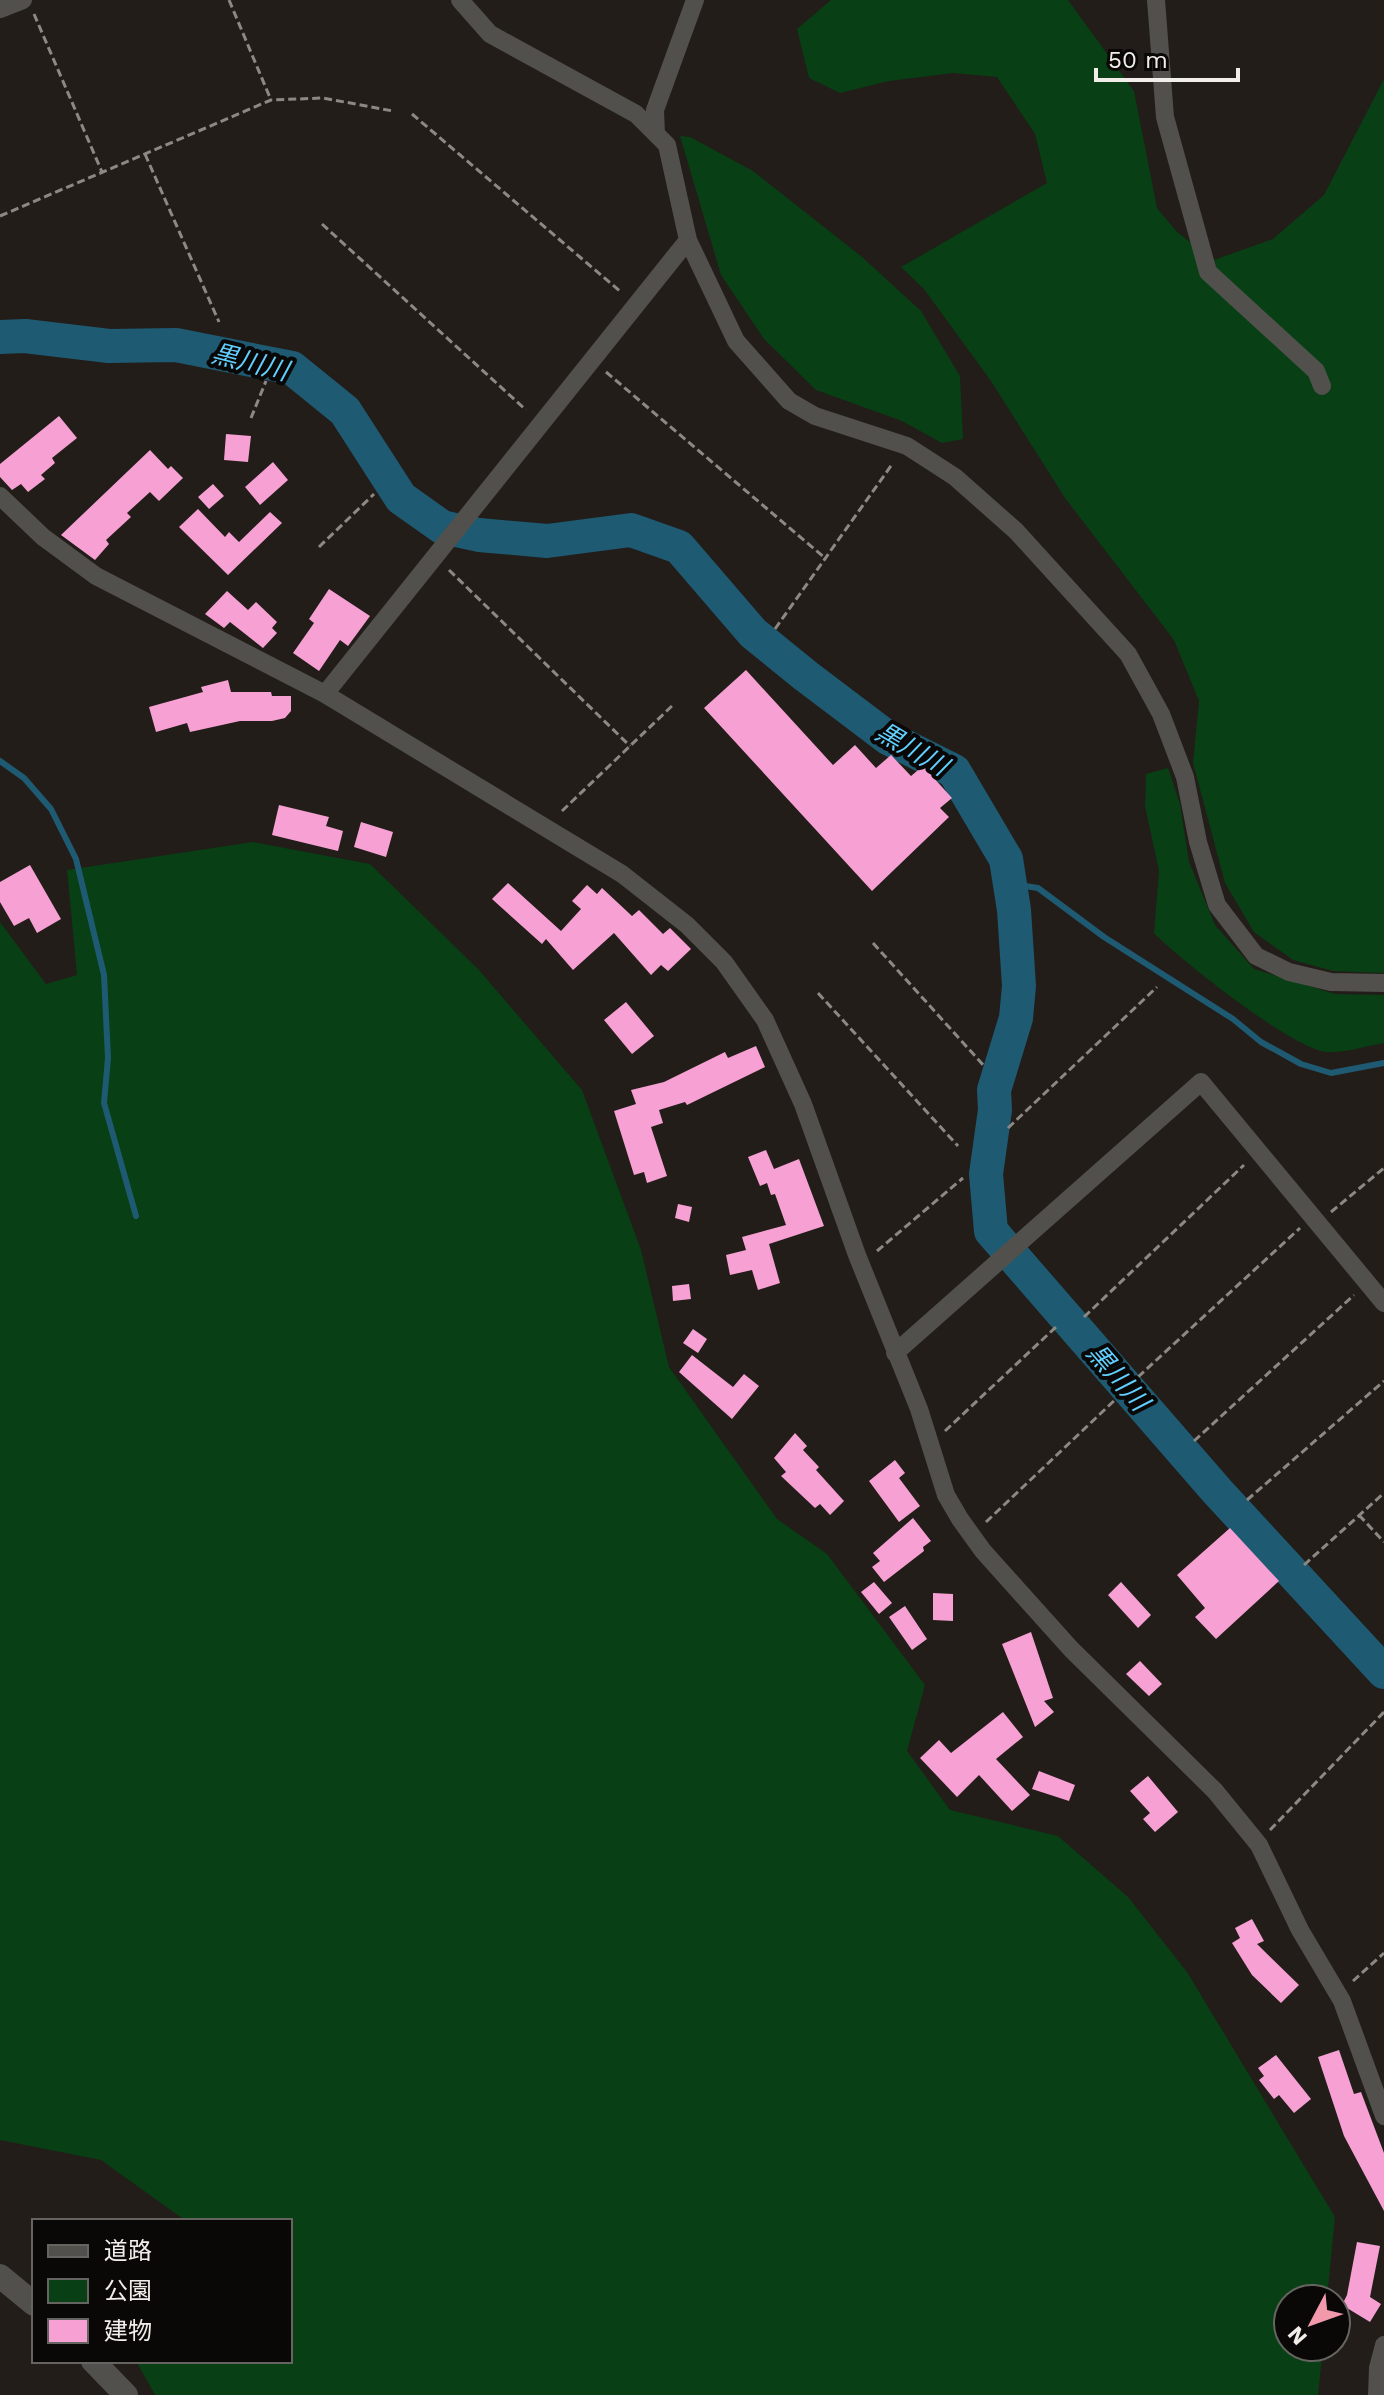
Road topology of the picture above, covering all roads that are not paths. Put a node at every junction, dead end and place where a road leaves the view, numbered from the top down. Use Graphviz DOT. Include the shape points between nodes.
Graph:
graph roads {
  1 [pos="460,0"];
  2 [pos="695,0"];
  3 [pos="1156,0"];
  4 [pos="27,4"];
  5 [pos="0,9"];
  6 [pos="656,134"];
  7 [pos="688,240"];
  8 [pos="1322,386"];
  9 [pos="0,496"];
  10 [pos="325,694"];
  11 [pos="1384,983"];
  12 [pos="1384,1303"];
  13 [pos="895,1353"];
  14 [pos="1384,2116"];
  15 [pos="0,2276"];
  16 [pos="32,2302"];
  17 [pos="1384,2345"];
  18 [pos="95,2363"];
  19 [pos="126,2395"];
  20 [pos="1377,2395"];
  1 -- 6 [label="street" via="490,34 636,114"];
  2 -- 6 [label="street" via="655,110"];
  3 -- 8 [label="street" via="1165,117 1208,272 1316,371"];
  4 -- 5 [label="street"];
  6 -- 7 [label="street" via="667,145"];
  7 -- 10 [label="street"];
  7 -- 11 [label="street" via="736,341 789,401 815,416 907,446 955,477 1016,531 1128,654 1161,714 1185,777 1217,905 1256,956 1289,972 1331,982"];
  9 -- 10 [label="street" via="96,576"];
  10 -- 13 [label="street" via="622,874 724,962 781,1051"];
  12 -- 13 [label="street" via="1201,1082"];
  13 -- 14 [label="street" via="946,1495 983,1551 1071,1649 1215,1791 1259,1845 1342,2001"];
  15 -- 16 [label="street"];
  17 -- 20 [label="street"];
  18 -- 19 [label="street"];
}
